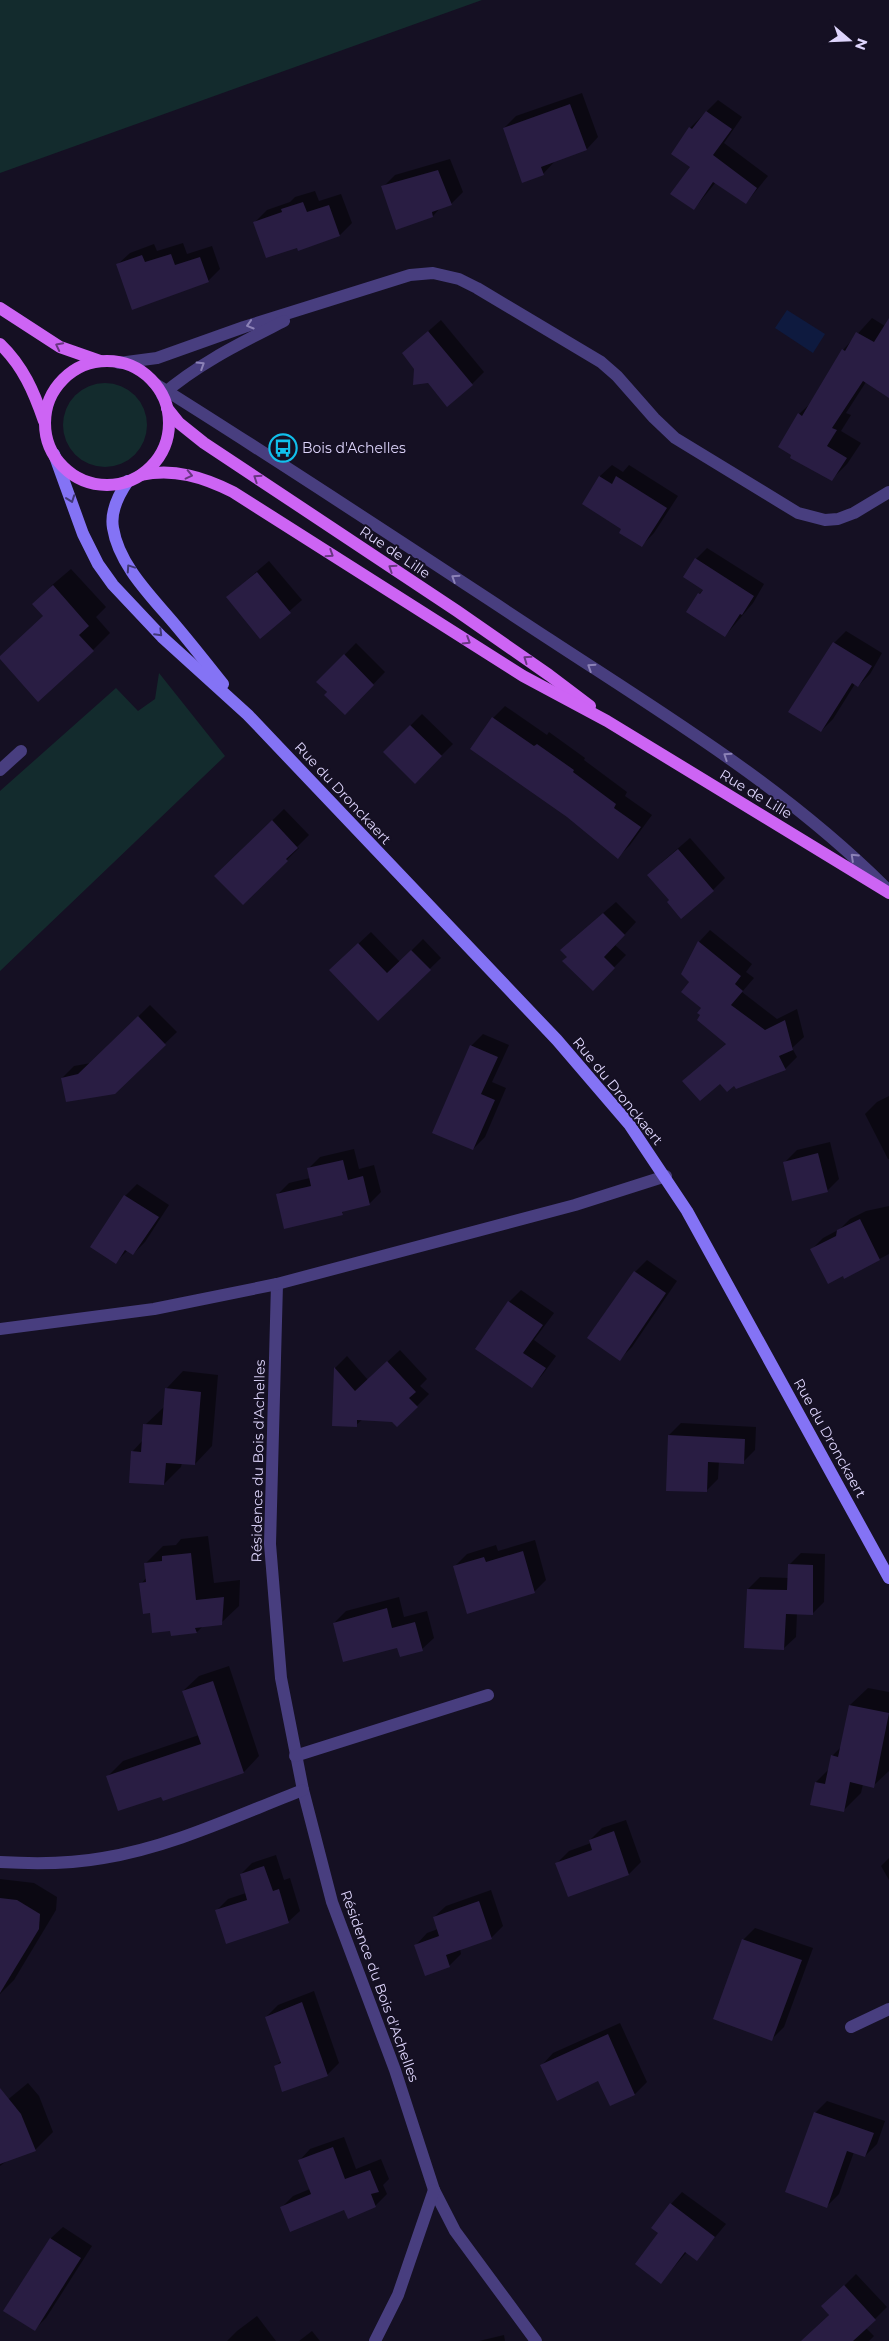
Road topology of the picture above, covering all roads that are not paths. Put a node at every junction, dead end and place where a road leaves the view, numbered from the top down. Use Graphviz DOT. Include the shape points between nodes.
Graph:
graph roads {
  1 [pos="313,306"];
  2 [pos="0,308"];
  3 [pos="0,344"];
  4 [pos="105,362"];
  5 [pos="119,362"];
  6 [pos="164,393"];
  7 [pos="167,408"];
  8 [pos="45,426"];
  9 [pos="54,454"];
  10 [pos="141,475"];
  11 [pos="128,481"];
  12 [pos="889,492"];
  13 [pos="248,715"];
  14 [pos="607,721"];
  15 [pos="21,750"];
  16 [pos="0,770"];
  17 [pos="889,892"];
  18 [pos="666,1176"];
  19 [pos="277,1284"];
  20 [pos="0,1329"];
  21 [pos="889,1578"];
  22 [pos="488,1695"];
  23 [pos="295,1756"];
  24 [pos="302,1790"];
  25 [pos="0,1862"];
  26 [pos="889,2009"];
  27 [pos="851,2027"];
  28 [pos="434,2190"];
  29 [pos="375,2341"];
  30 [pos="536,2341"];
  1 -- 5 [label="street, one-way" via="157,358"];
  6 -- 1 [label="street, one-way" via="194,369"];
  1 -- 12 [label="street" via="410,275 433,272 446,275 477,288 601,362 675,438 798,513 825,520 838,519"];
  4 -- 2 [label="main road, one-way" via="60,347"];
  3 -- 8 [label="main road" via="29,382"];
  4 -- 5 [label="main road"];
  4 -- 8 [label="main road" via="83,366 60,384 48,404"];
  5 -- 6 [label="main road" via="138,370"];
  6 -- 7 [label="main road"];
  17 -- 6 [label="street, one-way" via="833,837 729,757 330,495"];
  7 -- 10 [label="main road" via="166,442 156,461"];
  14 -- 7 [label="main road, Rue de Lille, one-way" via="569,689 498,639 204,443 179,423"];
  8 -- 9 [label="main road"];
  9 -- 11 [label="main road" via="68,471 87,482 108,485"];
  9 -- 13 [label="main road, Rue du Dronckaert, one-way" via="83,534 113,585 162,637"];
  10 -- 11 [label="main road"];
  10 -- 14 [label="main road, Rue de Lille, one-way" via="162,471 184,474 233,492 523,676"];
  13 -- 11 [label="main road, Rue du Dronckaert, one-way" via="125,560 117,543 113,521 116,504"];
  13 -- 18 [label="main road, Rue du Dronckaert" via="592,1080"];
  14 -- 17 [label="main road, Rue de Lille"];
  15 -- 16 [label="street"];
  18 -- 19 [label="street" via="574,1205"];
  18 -- 21 [label="main road, Rue du Dronckaert"];
  19 -- 20 [label="street" via="154,1309"];
  19 -- 23 [label="street, Résidence du Bois d'Achelles" via="270,1544 281,1678"];
  22 -- 23 [label="street"];
  23 -- 24 [label="street, Résidence du Bois d'Achelles"];
  24 -- 25 [label="street" via="172,1840 104,1858 70,1862"];
  24 -- 28 [label="street, Résidence du Bois d'Achelles" via="332,1902 395,2070"];
  26 -- 27 [label="street"];
  28 -- 29 [label="street" via="398,2295"];
  28 -- 30 [label="street, Résidence du Bois d'Achelles" via="455,2231"];
}
